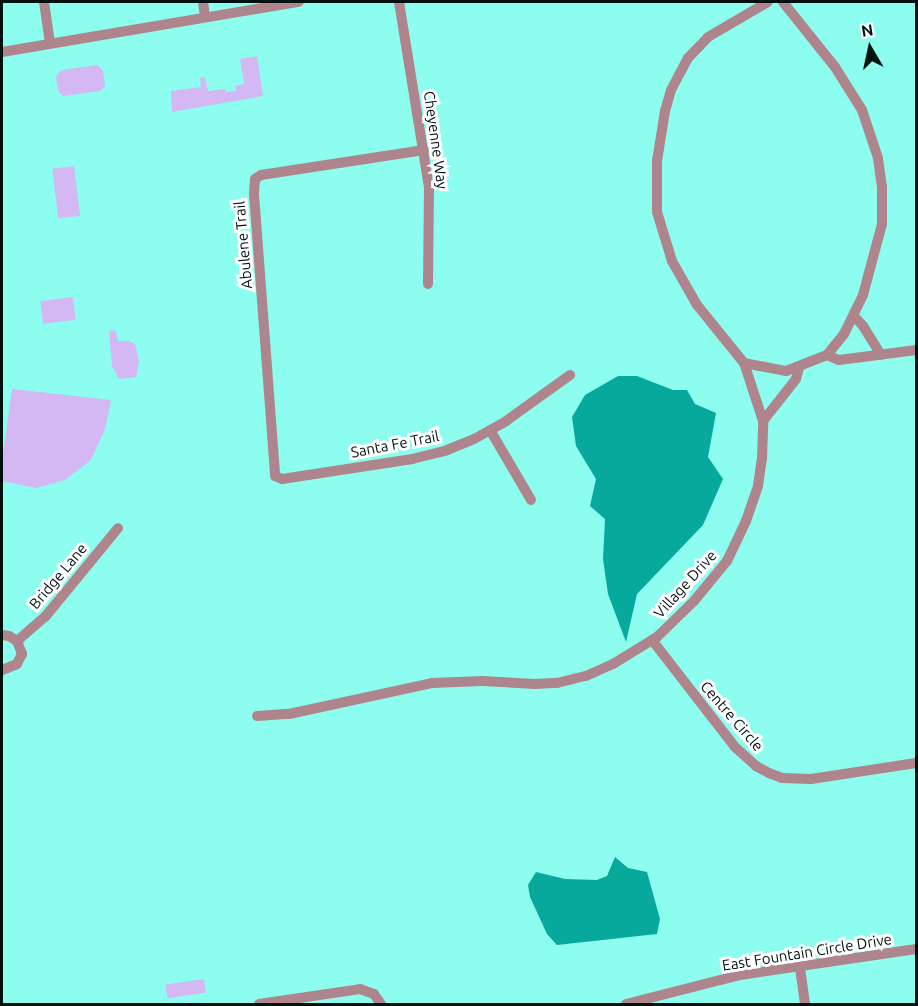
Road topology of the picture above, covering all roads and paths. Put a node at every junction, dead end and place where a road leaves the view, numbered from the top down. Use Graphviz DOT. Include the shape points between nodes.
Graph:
graph roads {
  1 [pos="44,2"];
  2 [pos="203,2"];
  3 [pos="298,2"];
  4 [pos="399,2"];
  5 [pos="768,2"];
  6 [pos="783,2"];
  7 [pos="205,16"];
  8 [pos="50,43"];
  9 [pos="2,52"];
  10 [pos="424,150"];
  11 [pos="428,284"];
  12 [pos="854,316"];
  13 [pos="916,350"];
  14 [pos="827,355"];
  15 [pos="881,355"];
  16 [pos="744,363"];
  17 [pos="799,368"];
  18 [pos="570,375"];
  19 [pos="763,421"];
  20 [pos="489,430"];
  21 [pos="277,479"];
  22 [pos="531,500"];
  23 [pos="118,528"];
  24 [pos="2,635"];
  25 [pos="652,640"];
  26 [pos="17,641"];
  27 [pos="2,670"];
  28 [pos="257,716"];
  29 [pos="916,763"];
  30 [pos="916,949"];
  31 [pos="800,968"];
  32 [pos="629,1004"];
  33 [pos="259,1005"];
  34 [pos="381,1005"];
  35 [pos="805,1005"];
  1 -- 8 [label="street"];
  2 -- 7 [label="street"];
  3 -- 7 [label="street"];
  4 -- 10 [label="street, Cheyenne Way"];
  5 -- 16 [label="street, Village Drive" via="708,38 688,58 665,111 657,161 657,212 672,261 703,314"];
  6 -- 12 [label="street" via="851,91 870,130 878,158 882,224 871,274"];
  7 -- 8 [label="street"];
  8 -- 9 [label="street"];
  10 -- 11 [label="street, Cheyenne Way" via="429,203"];
  10 -- 21 [label="street, Abulene Trail" via="255,179"];
  12 -- 14 [label="street"];
  12 -- 15 [label="street"];
  13 -- 15 [label="street"];
  14 -- 15 [label="street" via="839,360"];
  14 -- 17 [label="street"];
  16 -- 17 [label="street" via="778,371"];
  16 -- 19 [label="street, Village Drive"];
  17 -- 19 [label="street" via="796,380"];
  18 -- 20 [label="street, Santa Fe Trail"];
  19 -- 25 [label="street, Village Drive" via="758,486 735,548 710,584"];
  20 -- 21 [label="street, Santa Fe Trail" via="434,454"];
  20 -- 22 [label="street"];
  23 -- 26 [label="street, Bridge Lane" via="45,617"];
  24 -- 26 [label="street"];
  25 -- 28 [label="street, Village Drive" via="613,664 572,680 535,684 432,683 289,714"];
  25 -- 29 [label="street, Centre Circle" via="735,747 769,773 782,778 811,779"];
  26 -- 27 [label="street" via="20,660 12,668"];
  30 -- 31 [label="street, East Fountain Circle Drive"];
  31 -- 32 [label="street, East Fountain Circle Drive" via="740,975"];
  31 -- 35 [label="street"];
  33 -- 34 [label="street" via="360,989 374,994"];
}
